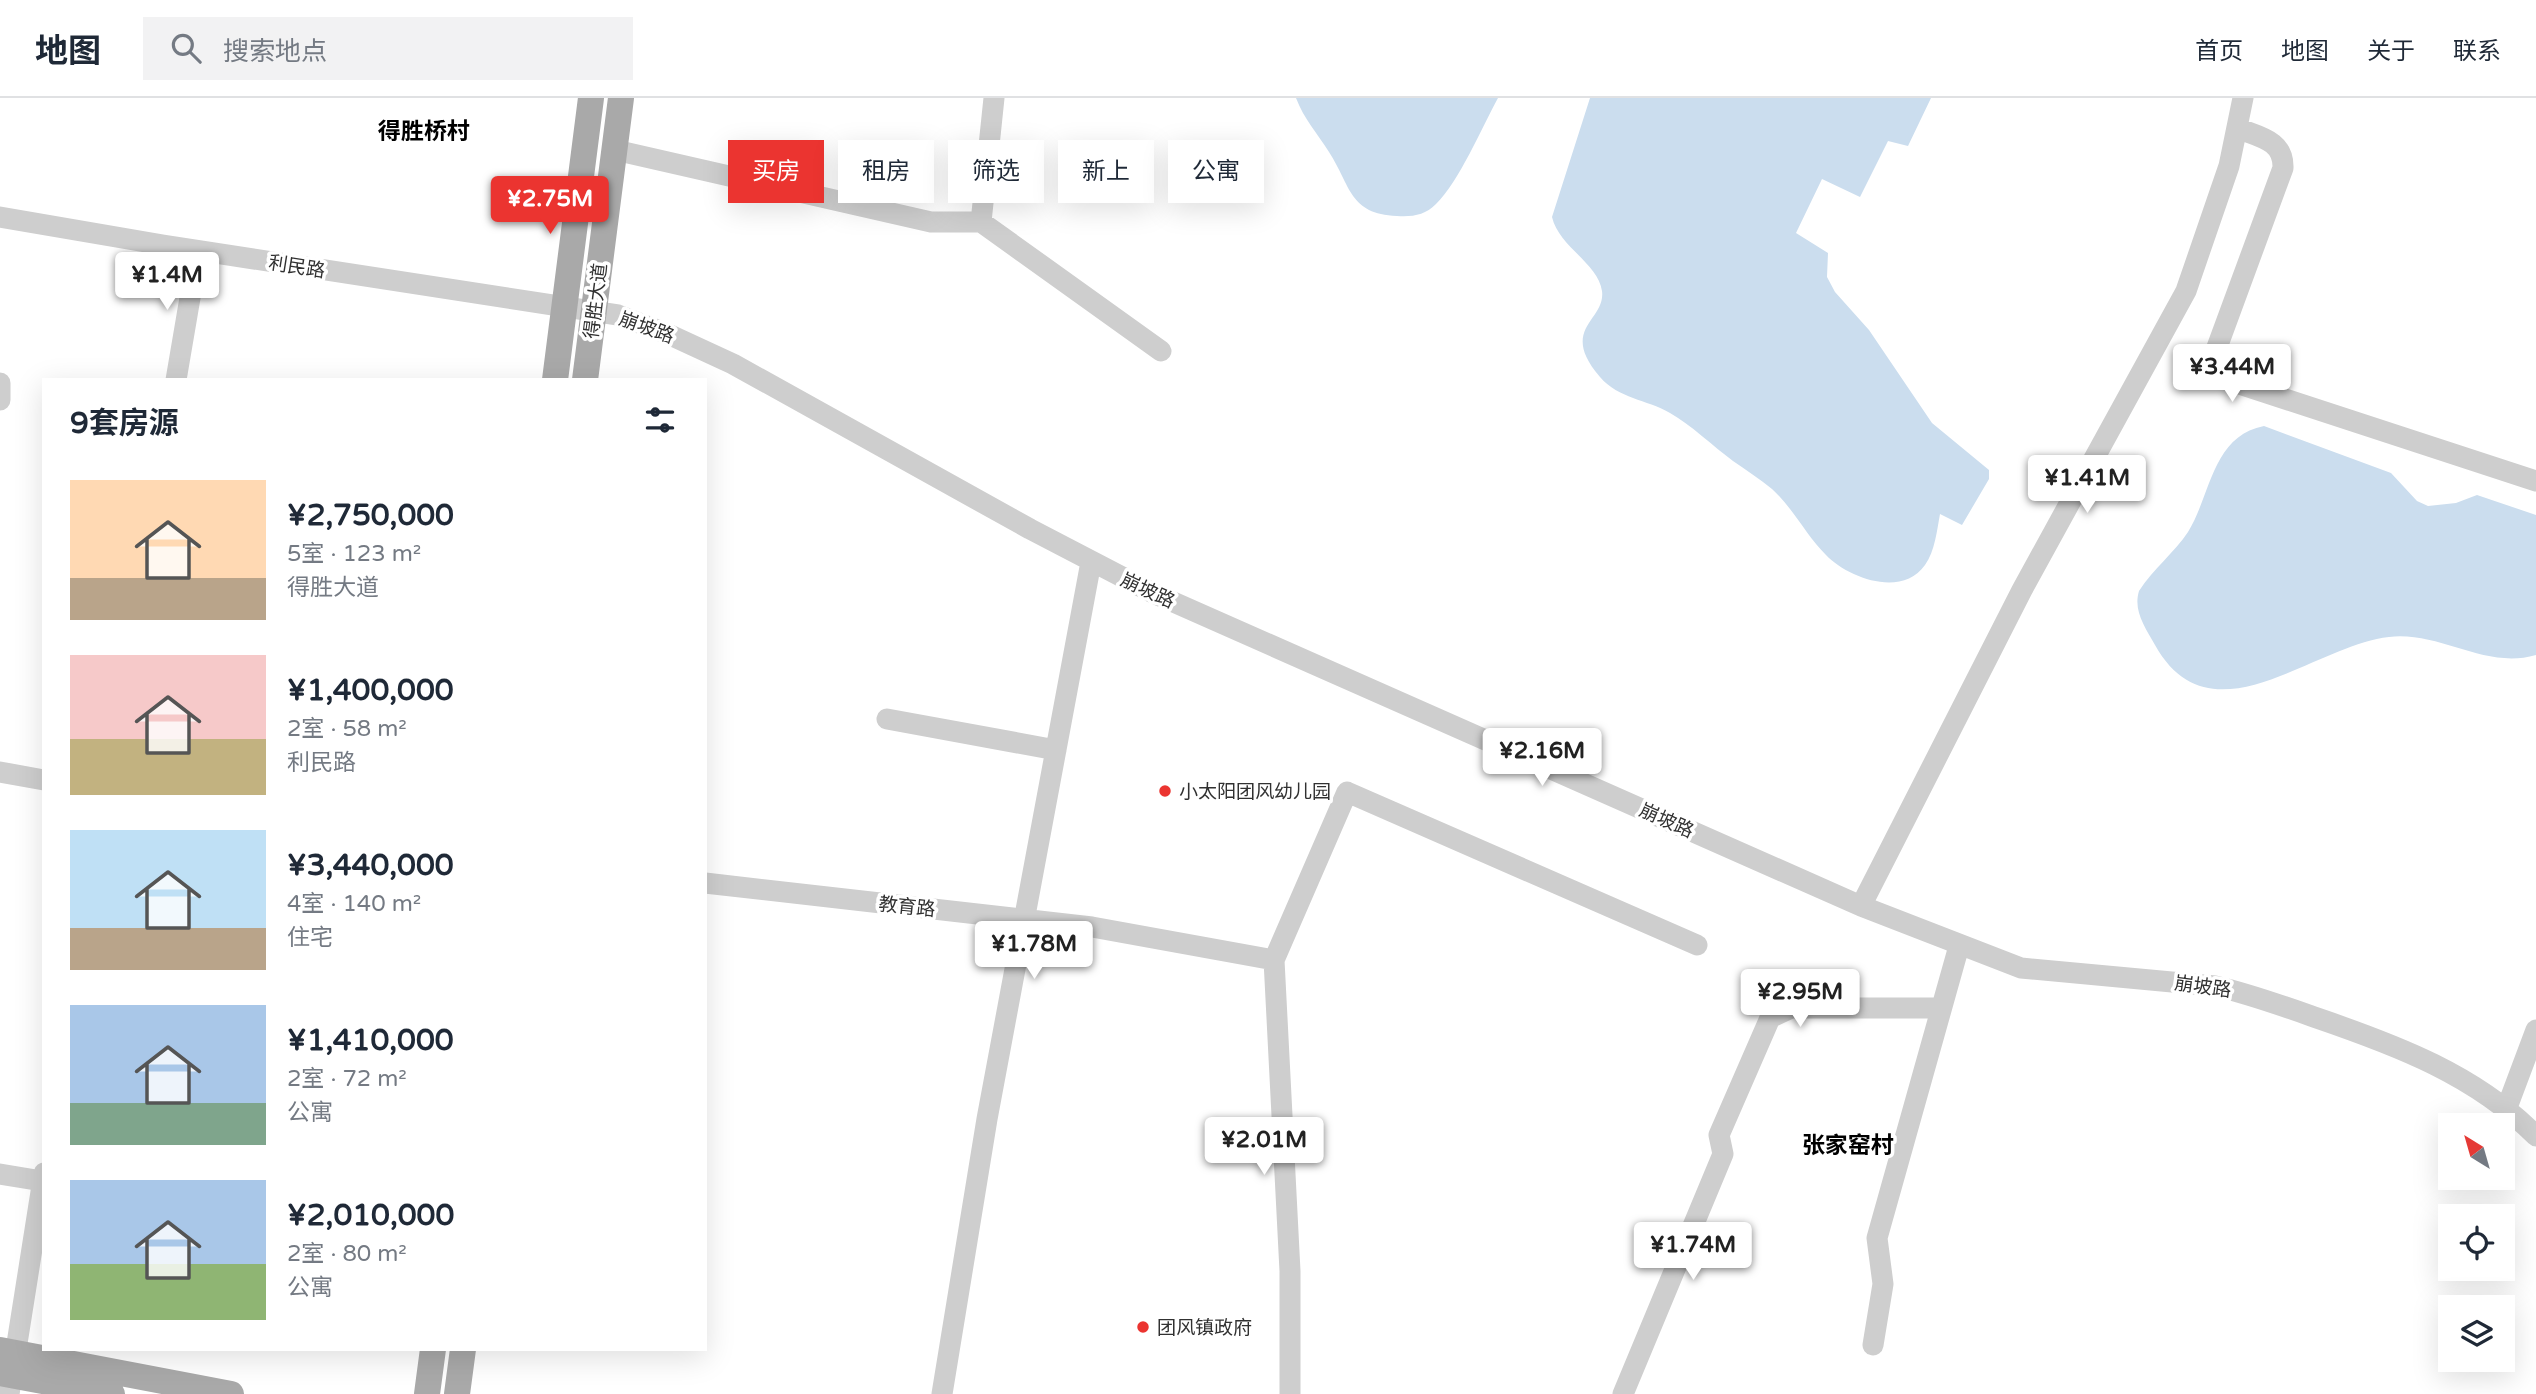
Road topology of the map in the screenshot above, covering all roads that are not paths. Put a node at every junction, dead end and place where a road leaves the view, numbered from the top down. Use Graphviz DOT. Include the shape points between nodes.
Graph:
graph roads {
  1 [pos="591,98"];
  2 [pos="621,98"];
  3 [pos="994,98"];
  4 [pos="2243,98"];
  5 [pos="2236,128"];
  6 [pos="615,150"];
  7 [pos="0,217"];
  8 [pos="981,222"];
  9 [pos="198,251"];
  10 [pos="565,307"];
  11 [pos="594,312"];
  12 [pos="1161,351"];
  13 [pos="176,378"];
  14 [pos="555,378"];
  15 [pos="585,378"];
  16 [pos="0,383"];
  17 [pos="0,400"];
  18 [pos="2536,481"];
  19 [pos="1091,562"];
  20 [pos="887,719"];
  21 [pos="1056,750"];
  22 [pos="0,772"];
  23 [pos="42,780"];
  24 [pos="707,883"];
  25 [pos="1861,906"];
  26 [pos="1024,920"];
  27 [pos="1697,945"];
  28 [pos="1959,946"];
  29 [pos="1274,960"];
  30 [pos="1941,1009"];
  31 [pos="2536,1030"];
  32 [pos="2506,1110"];
  33 [pos="2536,1136"];
  34 [pos="0,1174"];
  35 [pos="42,1177"];
  36 [pos="42,1182"];
  37 [pos="1873,1345"];
  38 [pos="433,1351"];
  39 [pos="463,1351"];
  40 [pos="7,1369"];
  41 [pos="112,1394"];
  42 [pos="231,1394"];
  43 [pos="428,1394"];
  44 [pos="457,1394"];
  45 [pos="942,1394"];
  46 [pos="1290,1394"];
  47 [pos="1623,1394"];
  1 -- 10 [label="main road, 得胜大道"];
  2 -- 6 [label="main road, 得胜大道"];
  3 -- 8 [label="street"];
  4 -- 5 [label="street"];
  5 -- 18 [label="street" via="2276,144 2284,155 2283,168 2213,360 2214,372"];
  5 -- 25 [label="street" via="2229,166 2186,291 2022,590"];
  6 -- 8 [label="street" via="931,222"];
  6 -- 11 [label="main road, 得胜大道"];
  7 -- 9 [label="street, 利民路"];
  8 -- 12 [label="street"];
  9 -- 10 [label="street, 利民路"];
  9 -- 13 [label="street"];
  10 -- 11 [label="street, 利民路"];
  10 -- 14 [label="main road, 得胜大道"];
  11 -- 15 [label="main road, 得胜大道"];
  11 -- 19 [label="street, 崩坡路" via="618,315 712,354"];
  16 -- 17 [label="street"];
  19 -- 21 [label="street"];
  19 -- 25 [label="street, 崩坡路"];
  20 -- 21 [label="street"];
  21 -- 26 [label="street"];
  22 -- 23 [label="street"];
  24 -- 26 [label="street, 教育路"];
  25 -- 28 [label="street, 崩坡路"];
  26 -- 29 [label="street, 教育路" via="1092,927"];
  26 -- 45 [label="street"];
  27 -- 29 [label="street" via="1347,792"];
  28 -- 30 [label="street"];
  28 -- 32 [label="street, 崩坡路" via="2039,971 2112,975 2242,992 2391,1043 2459,1076"];
  29 -- 46 [label="street" via="1290,1271"];
  30 -- 37 [label="street" via="1877,1238 1883,1284"];
  30 -- 47 [label="street" via="1791,1008 1770,1018 1719,1135 1723,1154"];
  31 -- 32 [label="street"];
  32 -- 33 [label="street, 崩坡路"];
  34 -- 35 [label="street"];
  36 -- 40 [label="street"];
  38 -- 43 [label="main road"];
  39 -- 44 [label="main road"];
  40 -- 41 [label="main road"];
  40 -- 42 [label="main road"];
}
